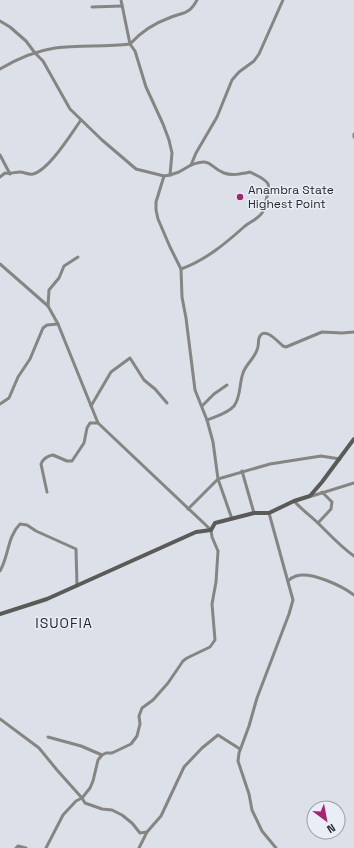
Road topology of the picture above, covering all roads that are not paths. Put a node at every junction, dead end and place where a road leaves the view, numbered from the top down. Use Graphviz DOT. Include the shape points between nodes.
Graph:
graph roads {
  1 [pos="121,0"];
  2 [pos="197,0"];
  3 [pos="283,0"];
  4 [pos="92,6"];
  5 [pos="122,6"];
  6 [pos="0,21"];
  7 [pos="130,44"];
  8 [pos="35,53"];
  9 [pos="0,68"];
  10 [pos="81,120"];
  11 [pos="354,134"];
  12 [pos="354,137"];
  13 [pos="0,155"];
  14 [pos="191,165"];
  15 [pos="10,174"];
  16 [pos="170,175"];
  17 [pos="164,176"];
  18 [pos="0,177"];
  19 [pos="78,257"];
  20 [pos="0,264"];
  21 [pos="182,269"];
  22 [pos="48,306"];
  23 [pos="58,324"];
  24 [pos="354,332"];
  25 [pos="226,385"];
  26 [pos="167,402"];
  27 [pos="0,404"];
  28 [pos="92,406"];
  29 [pos="202,406"];
  30 [pos="207,420"];
  31 [pos="98,423"];
  32 [pos="354,439"];
  33 [pos="340,459"];
  34 [pos="242,471"];
  35 [pos="218,479"];
  36 [pos="354,484"];
  37 [pos="47,492"];
  38 [pos="322,492"];
  39 [pos="310,496"];
  40 [pos="294,501"];
  41 [pos="188,509"];
  42 [pos="254,513"];
  43 [pos="269,513"];
  44 [pos="232,519"];
  45 [pos="318,524"];
  46 [pos="211,530"];
  47 [pos="354,556"];
  48 [pos="0,571"];
  49 [pos="288,581"];
  50 [pos="77,586"];
  51 [pos="354,596"];
  52 [pos="0,614"];
  53 [pos="0,719"];
  54 [pos="48,737"];
  55 [pos="240,749"];
  56 [pos="102,755"];
  57 [pos="82,798"];
  58 [pos="147,832"];
  59 [pos="16,848"];
  60 [pos="26,848"];
  61 [pos="46,848"];
  62 [pos="140,848"];
  63 [pos="276,848"];
  1 -- 5 [label="street"];
  2 -- 7 [label="street" via="187,12 161,22"];
  3 -- 14 [label="street" via="259,54 232,80 219,112"];
  4 -- 5 [label="street"];
  5 -- 7 [label="street"];
  6 -- 8 [label="street" via="26,41"];
  7 -- 8 [label="street" via="56,48"];
  7 -- 16 [label="street" via="169,140 172,153"];
  8 -- 9 [label="street"];
  8 -- 10 [label="street" via="43,61 70,108"];
  10 -- 15 [label="street" via="51,161 38,171 33,174"];
  10 -- 17 [label="street" via="136,169"];
  11 -- 12 [label="street"];
  13 -- 15 [label="street"];
  14 -- 16 [label="street"];
  14 -- 21 [label="street" via="201,161 210,163 222,173 250,172 266,182 269,187 261,215 212,253"];
  15 -- 18 [label="street"];
  16 -- 17 [label="street"];
  17 -- 21 [label="street" via="156,210 170,247"];
  19 -- 22 [label="street" via="64,266 59,278 49,290"];
  20 -- 22 [label="street"];
  21 -- 29 [label="street" via="182,297 194,384"];
  22 -- 23 [label="street"];
  23 -- 27 [label="street" via="47,324 43,328 30,359 8,398"];
  23 -- 28 [label="street"];
  24 -- 30 [label="street" via="322,332 286,347 271,334 262,335 259,338 257,352 243,372 237,401 228,411"];
  25 -- 29 [label="street"];
  26 -- 28 [label="street" via="144,380 130,358 111,372"];
  28 -- 31 [label="street"];
  29 -- 30 [label="street"];
  30 -- 35 [label="street"];
  31 -- 37 [label="street" via="90,423 84,443 72,461 53,455 42,461"];
  31 -- 41 [label="street"];
  32 -- 33 [label="main road"];
  33 -- 34 [label="street" via="321,456"];
  33 -- 39 [label="main road"];
  34 -- 35 [label="street"];
  34 -- 42 [label="street"];
  35 -- 41 [label="street"];
  35 -- 44 [label="street"];
  36 -- 38 [label="street"];
  38 -- 39 [label="street"];
  38 -- 45 [label="street" via="332,502 331,509"];
  39 -- 40 [label="main road"];
  40 -- 43 [label="main road"];
  40 -- 45 [label="street"];
  41 -- 46 [label="street"];
  42 -- 43 [label="main road"];
  42 -- 44 [label="main road"];
  43 -- 49 [label="street"];
  44 -- 46 [label="main road" via="215,524"];
  45 -- 47 [label="street"];
  46 -- 50 [label="main road" via="196,532"];
  46 -- 56 [label="street" via="218,551 212,604 214,640 210,647 183,661 153,700 142,708 139,730 131,744"];
  48 -- 50 [label="street" via="15,528 20,524 27,525 76,549"];
  49 -- 51 [label="street" via="296,576 316,577"];
  49 -- 55 [label="street" via="292,605"];
  50 -- 52 [label="main road"];
  53 -- 57 [label="street" via="39,748"];
  54 -- 56 [label="street"];
  55 -- 58 [label="street" via="218,735 202,748 184,767 161,816"];
  55 -- 63 [label="street" via="238,761 252,810 262,831"];
  56 -- 57 [label="street" via="98,760 94,781"];
  57 -- 58 [label="street" via="85,803 122,814 140,833"];
  57 -- 61 [label="street" via="63,815"];
  58 -- 62 [label="street"];
  59 -- 60 [label="street"];
}
